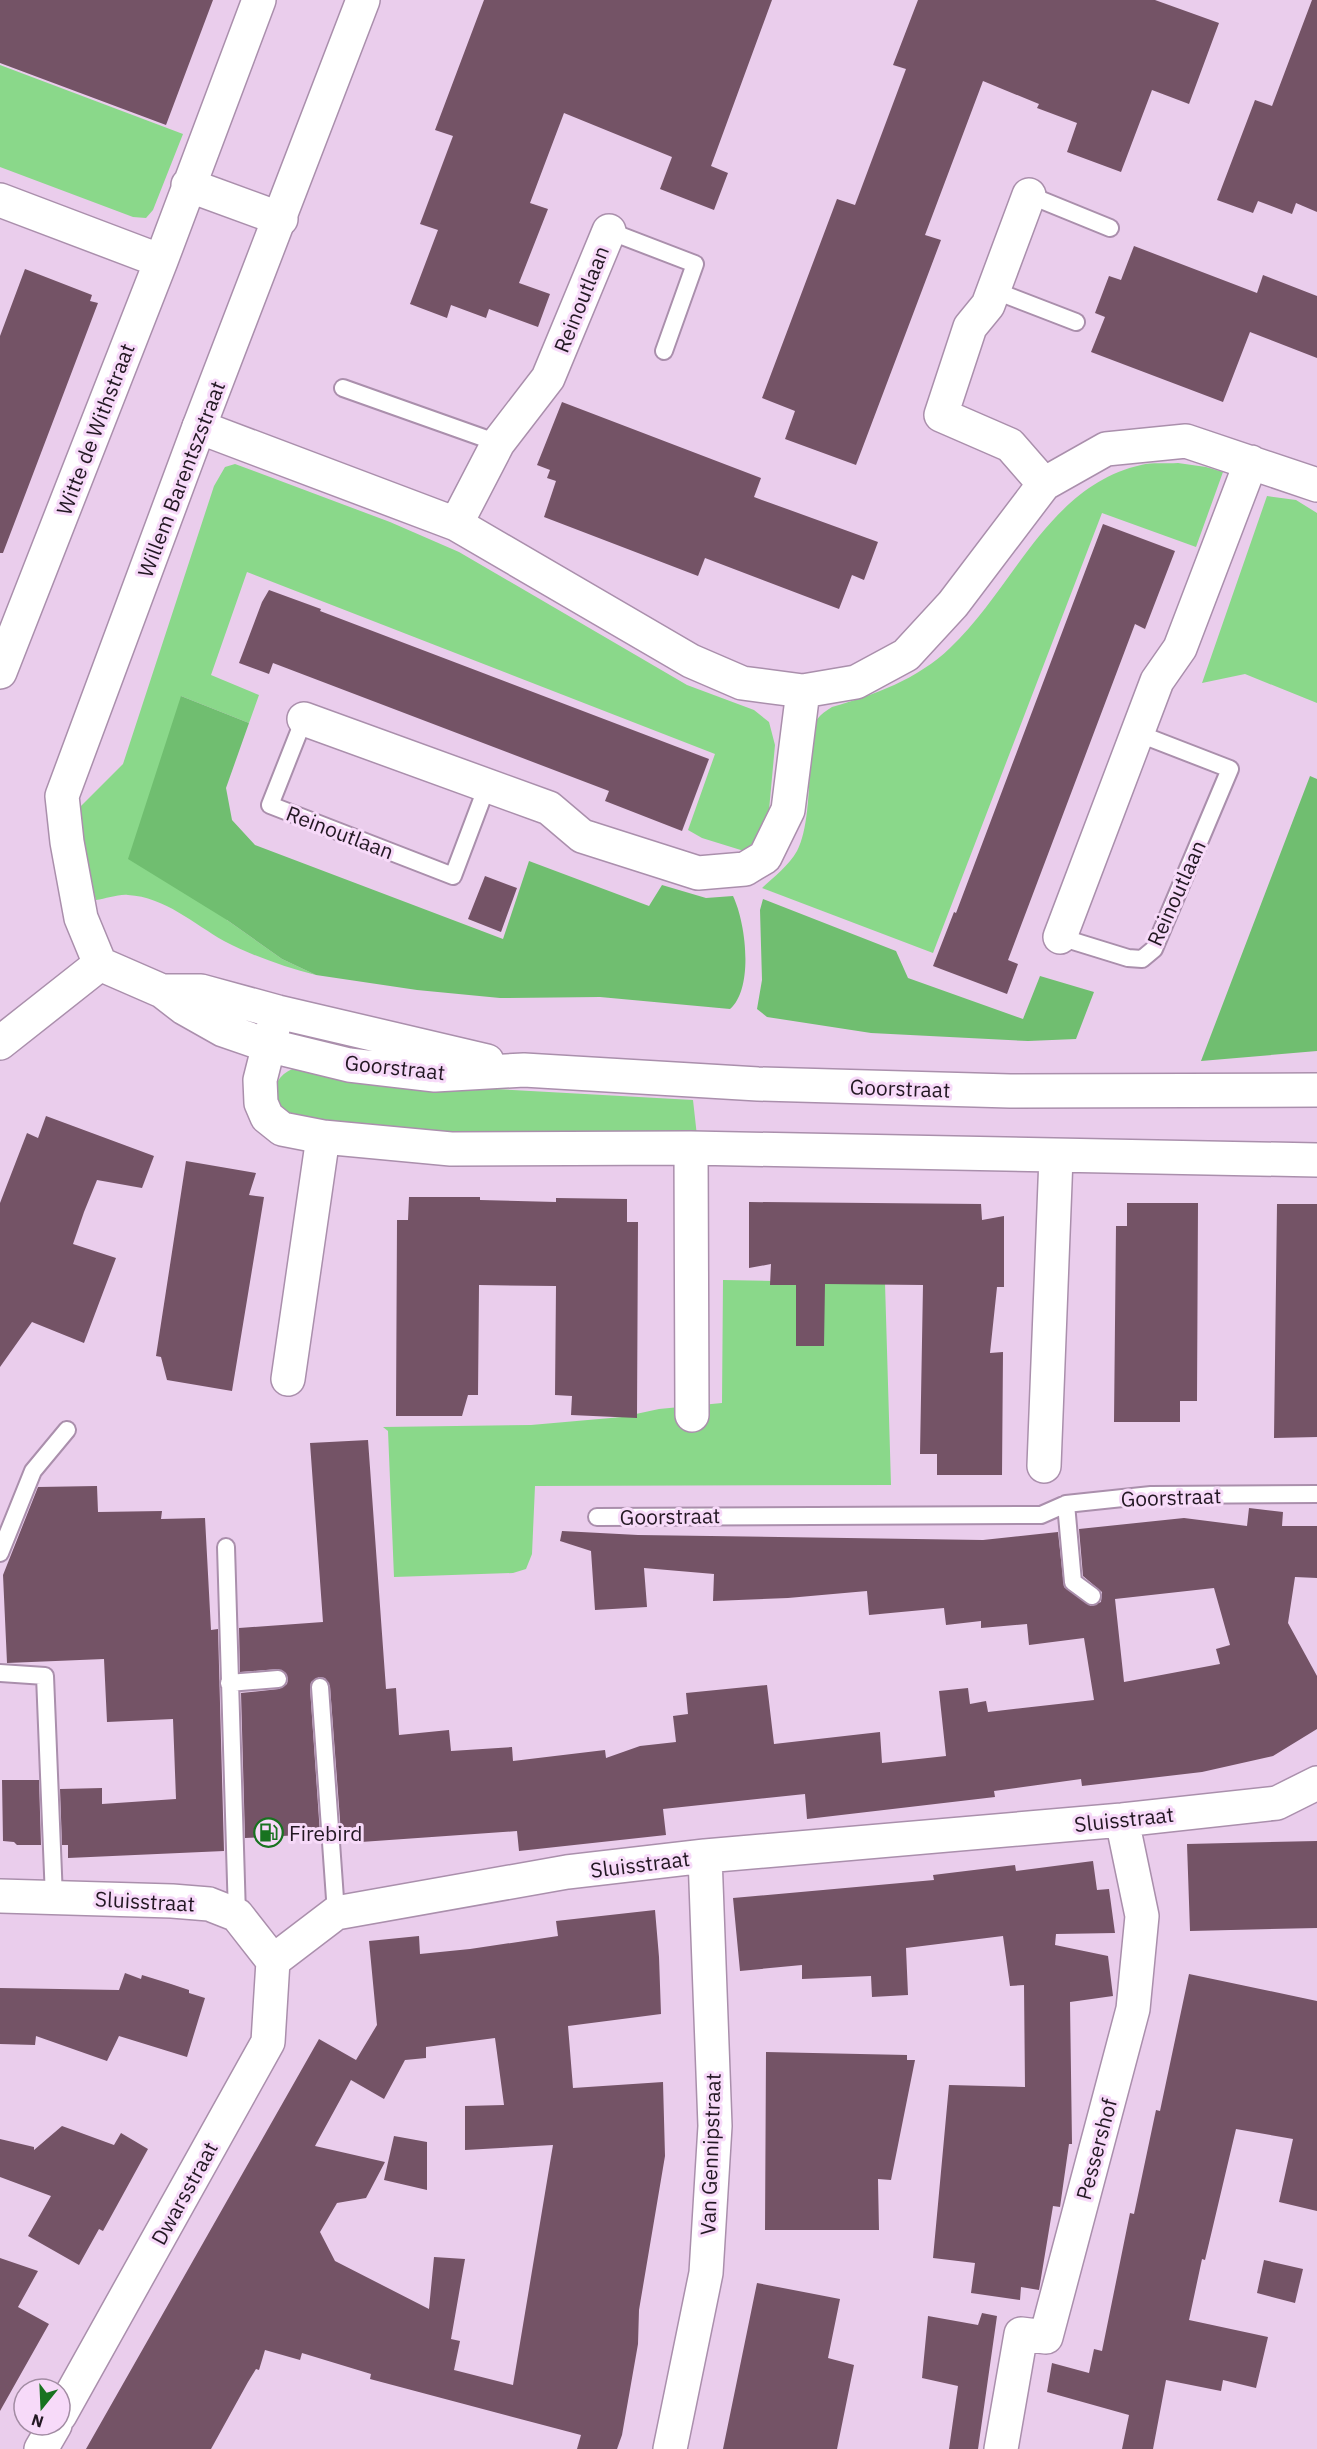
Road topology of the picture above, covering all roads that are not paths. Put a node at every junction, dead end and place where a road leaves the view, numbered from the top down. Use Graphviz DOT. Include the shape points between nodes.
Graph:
graph roads {
  1 [pos="259,0"];
  2 [pos="363,0"];
  3 [pos="188,185"];
  4 [pos="1029,195"];
  5 [pos="0,200"];
  6 [pos="281,219"];
  7 [pos="1110,228"];
  8 [pos="609,231"];
  9 [pos="161,261"];
  10 [pos="993,290"];
  11 [pos="1076,322"];
  12 [pos="664,351"];
  13 [pos="343,388"];
  14 [pos="200,427"];
  15 [pos="498,443"];
  16 [pos="1251,462"];
  17 [pos="1044,484"];
  18 [pos="1317,485"];
  19 [pos="456,524"];
  20 [pos="0,672"];
  21 [pos="803,692"];
  22 [pos="304,719"];
  23 [pos="1137,733"];
  24 [pos="487,786"];
  25 [pos="1060,937"];
  26 [pos="100,964"];
  27 [pos="162,991"];
  28 [pos="278,1012"];
  29 [pos="0,1043"];
  30 [pos="267,1046"];
  31 [pos="524,1070"];
  32 [pos="1317,1079"];
  33 [pos="1276,1089"];
  34 [pos="1317,1090"];
  35 [pos="323,1137"];
  36 [pos="691,1148"];
  37 [pos="1056,1157"];
  38 [pos="1317,1161"];
  39 [pos="288,1378"];
  40 [pos="692,1415"];
  41 [pos="67,1430"];
  42 [pos="1044,1466"];
  43 [pos="1317,1494"];
  44 [pos="1066,1504"];
  45 [pos="597,1517"];
  46 [pos="226,1547"];
  47 [pos="0,1553"];
  48 [pos="1092,1596"];
  49 [pos="0,1673"];
  50 [pos="278,1679"];
  51 [pos="229,1683"];
  52 [pos="320,1688"];
  53 [pos="1317,1783"];
  54 [pos="1122,1820"];
  55 [pos="705,1856"];
  56 [pos="0,1896"];
  57 [pos="54,1898"];
  58 [pos="336,1913"];
  59 [pos="237,1915"];
  60 [pos="273,1961"];
  61 [pos="72,2393"];
  62 [pos="670,2449"];
  63 [pos="1001,2449"];
  1 -- 3 [label="street, Witte de Withstraat"];
  2 -- 6 [label="street, Willem Barentszstraat"];
  3 -- 6 [label="street"];
  3 -- 9 [label="street, Witte de Withstraat"];
  4 -- 7 [label="lane"];
  4 -- 10 [label="street"];
  5 -- 9 [label="street"];
  6 -- 14 [label="street, Willem Barentszstraat"];
  8 -- 12 [label="lane, Reinoutlaan" via="695,264"];
  8 -- 15 [label="street, Reinoutlaan" via="548,378"];
  9 -- 20 [label="street, Witte de Withstraat"];
  10 -- 11 [label="lane"];
  10 -- 17 [label="street" via="988,305 970,327 941,415 1010,445"];
  13 -- 15 [label="lane"];
  14 -- 19 [label="street"];
  14 -- 26 [label="street, Willem Barentszstraat" via="62,796 66,842 81,918"];
  15 -- 19 [label="street, Reinoutlaan"];
  16 -- 17 [label="street" via="1186,441 1106,449"];
  16 -- 18 [label="street"];
  16 -- 23 [label="street, Reinoutlaan" via="1180,648 1157,681"];
  17 -- 21 [label="street" via="953,604 906,656 855,682"];
  19 -- 21 [label="street" via="691,660 742,683"];
  21 -- 24 [label="street, Reinoutlaan" via="788,810 765,857 745,869 699,873 582,836 549,808"];
  22 -- 24 [label="street, Reinoutlaan"];
  22 -- 24 [label="lane, Reinoutlaan" via="270,805 453,876"];
  23 -- 25 [label="street, Reinoutlaan"];
  23 -- 25 [label="lane, Reinoutlaan" via="1230,769 1154,949 1142,959 1128,958"];
  26 -- 27 [label="street, Goorstraat"];
  26 -- 29 [label="street"];
  27 -- 28 [label="street, Goorstraat" via="201,991"];
  27 -- 30 [label="street, Goorstraat" via="223,1030"];
  28 -- 30 [label="street"];
  28 -- 31 [label="street, Goorstraat"];
  30 -- 31 [label="street, Goorstraat" via="349,1065 435,1075"];
  30 -- 35 [label="street" via="260,1080 261,1103 267,1117 282,1129"];
  31 -- 33 [label="street, Goorstraat" via="758,1084 1010,1091"];
  32 -- 33 [label="street, Goorstraat"];
  33 -- 34 [label="street, Goorstraat"];
  35 -- 36 [label="street" via="451,1149"];
  35 -- 39 [label="street"];
  36 -- 37 [label="street"];
  36 -- 40 [label="street"];
  37 -- 38 [label="street"];
  37 -- 42 [label="street"];
  41 -- 47 [label="lane" via="33,1471"];
  43 -- 44 [label="lane, Goorstraat" via="1151,1495"];
  44 -- 45 [label="lane, Goorstraat" via="1041,1515"];
  44 -- 48 [label="lane" via="1073,1582"];
  46 -- 51 [label="lane"];
  49 -- 57 [label="lane" via="45,1676"];
  50 -- 51 [label="lane"];
  51 -- 59 [label="lane"];
  52 -- 58 [label="lane"];
  53 -- 54 [label="street, Sluisstraat" via="1277,1803"];
  54 -- 55 [label="street, Sluisstraat"];
  54 -- 63 [label="street, Pessershof" via="1142,1916 1133,2009 1046,2337 1021,2334"];
  55 -- 58 [label="street, Sluisstraat" via="567,1872"];
  55 -- 62 [label="street, Van Gennipstraat" via="715,2126 706,2273"];
  56 -- 57 [label="street, Sluisstraat"];
  57 -- 59 [label="street, Sluisstraat" via="209,1904"];
  58 -- 60 [label="street, Sluisstraat"];
  59 -- 60 [label="street"];
  60 -- 61 [label="street, Dwarsstraat" via="268,2042"];
}
